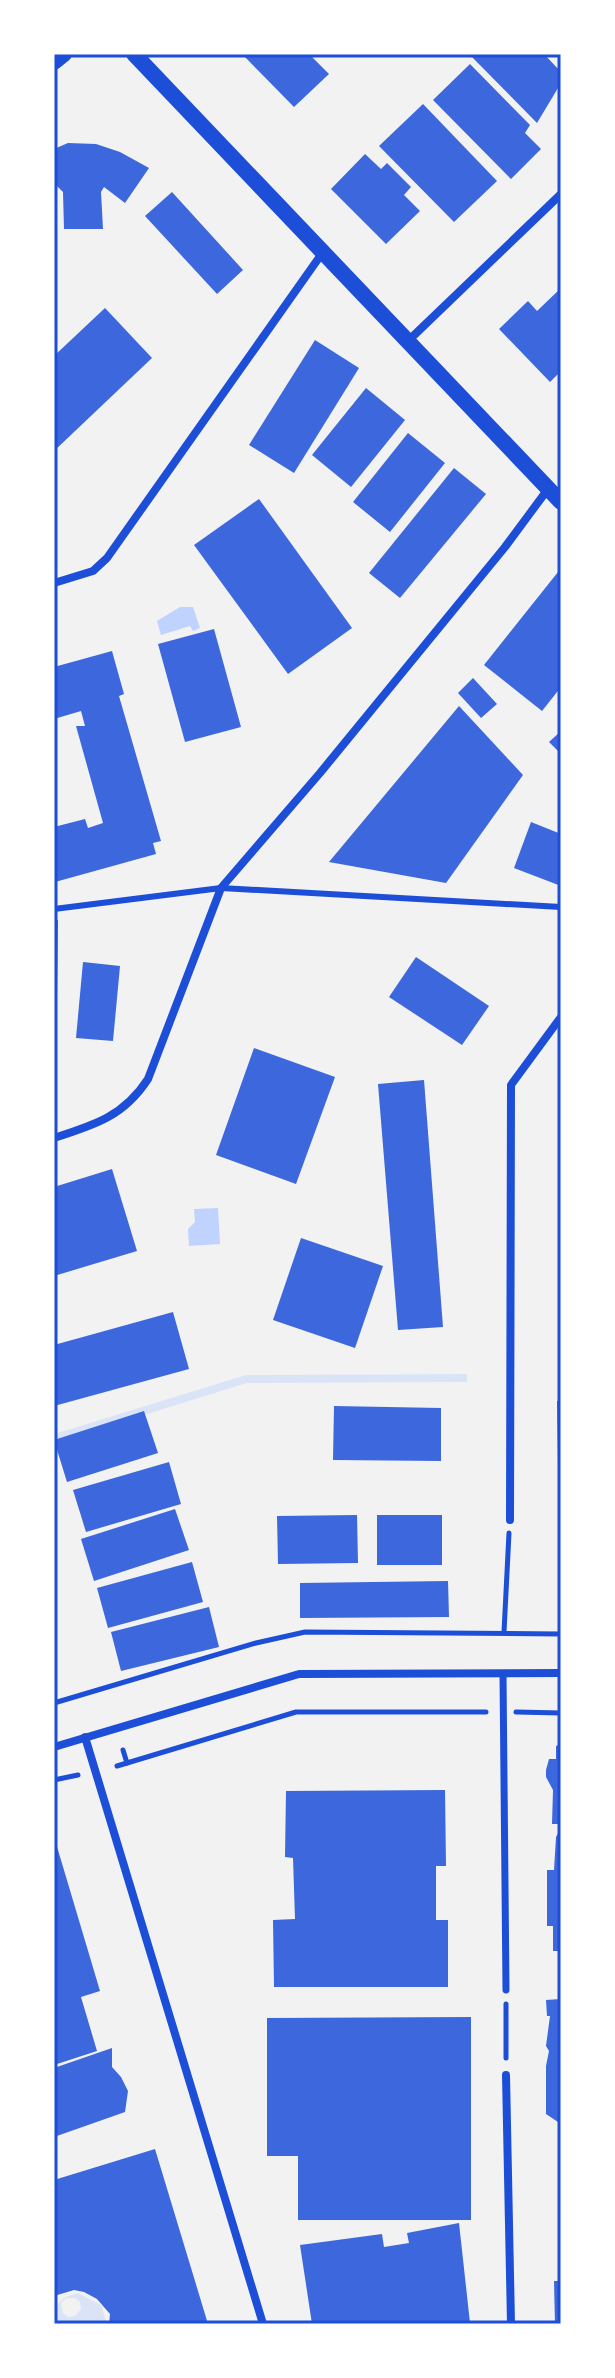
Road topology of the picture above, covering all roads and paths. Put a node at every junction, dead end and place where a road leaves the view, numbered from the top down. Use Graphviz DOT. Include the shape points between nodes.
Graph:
graph roads {
  1 [pos="64,54"];
  2 [pos="134,54"];
  3 [pos="54,62"];
  4 [pos="561,194"];
  5 [pos="323,252"];
  6 [pos="408,341"];
  7 [pos="548,488"];
  8 [pos="561,502"];
  9 [pos="54,583"];
  10 [pos="221,888"];
  11 [pos="561,907"];
  12 [pos="54,909"];
  13 [pos="561,1017"];
  14 [pos="54,1138"];
  15 [pos="510,1520"];
  16 [pos="504,1632"];
  17 [pos="561,1634"];
  18 [pos="561,1673"];
  19 [pos="503,1674"];
  20 [pos="101,1689"];
  21 [pos="106,1700"];
  22 [pos="54,1703"];
  23 [pos="502,1712"];
  24 [pos="561,1713"];
  25 [pos="85,1737"];
  26 [pos="54,1747"];
  27 [pos="123,1750"];
  28 [pos="127,1763"];
  29 [pos="117,1766"];
  30 [pos="78,1775"];
  31 [pos="54,1780"];
  32 [pos="506,1990"];
  33 [pos="506,2075"];
  34 [pos="263,2324"];
  35 [pos="511,2324"];
  1 -- 3 [label="main road"];
  2 -- 5 [label="main road"];
  4 -- 6 [label="street"];
  5 -- 6 [label="main road"];
  5 -- 9 [label="street" via="107,558 93,571"];
  6 -- 7 [label="main road"];
  7 -- 8 [label="main road"];
  7 -- 10 [label="street" via="505,547"];
  10 -- 11 [label="lane"];
  10 -- 12 [label="lane"];
  10 -- 14 [label="street" via="138,1095 109,1118"];
  13 -- 15 [label="street" via="511,1085"];
  15 -- 16 [label="path"];
  16 -- 17 [label="path"];
  16 -- 20 [label="path" via="305,1632"];
  18 -- 19 [label="street"];
  19 -- 23 [label="street"];
  19 -- 25 [label="street" via="299,1674"];
  20 -- 21 [label="path"];
  20 -- 22 [label="path"];
  23 -- 24 [label="path"];
  23 -- 28 [label="path" via="296,1712"];
  23 -- 32 [label="street"];
  25 -- 26 [label="street"];
  25 -- 34 [label="street"];
  27 -- 28 [label="path"];
  28 -- 29 [label="path"];
  30 -- 31 [label="path"];
  32 -- 33 [label="path"];
  33 -- 35 [label="street"];
}
